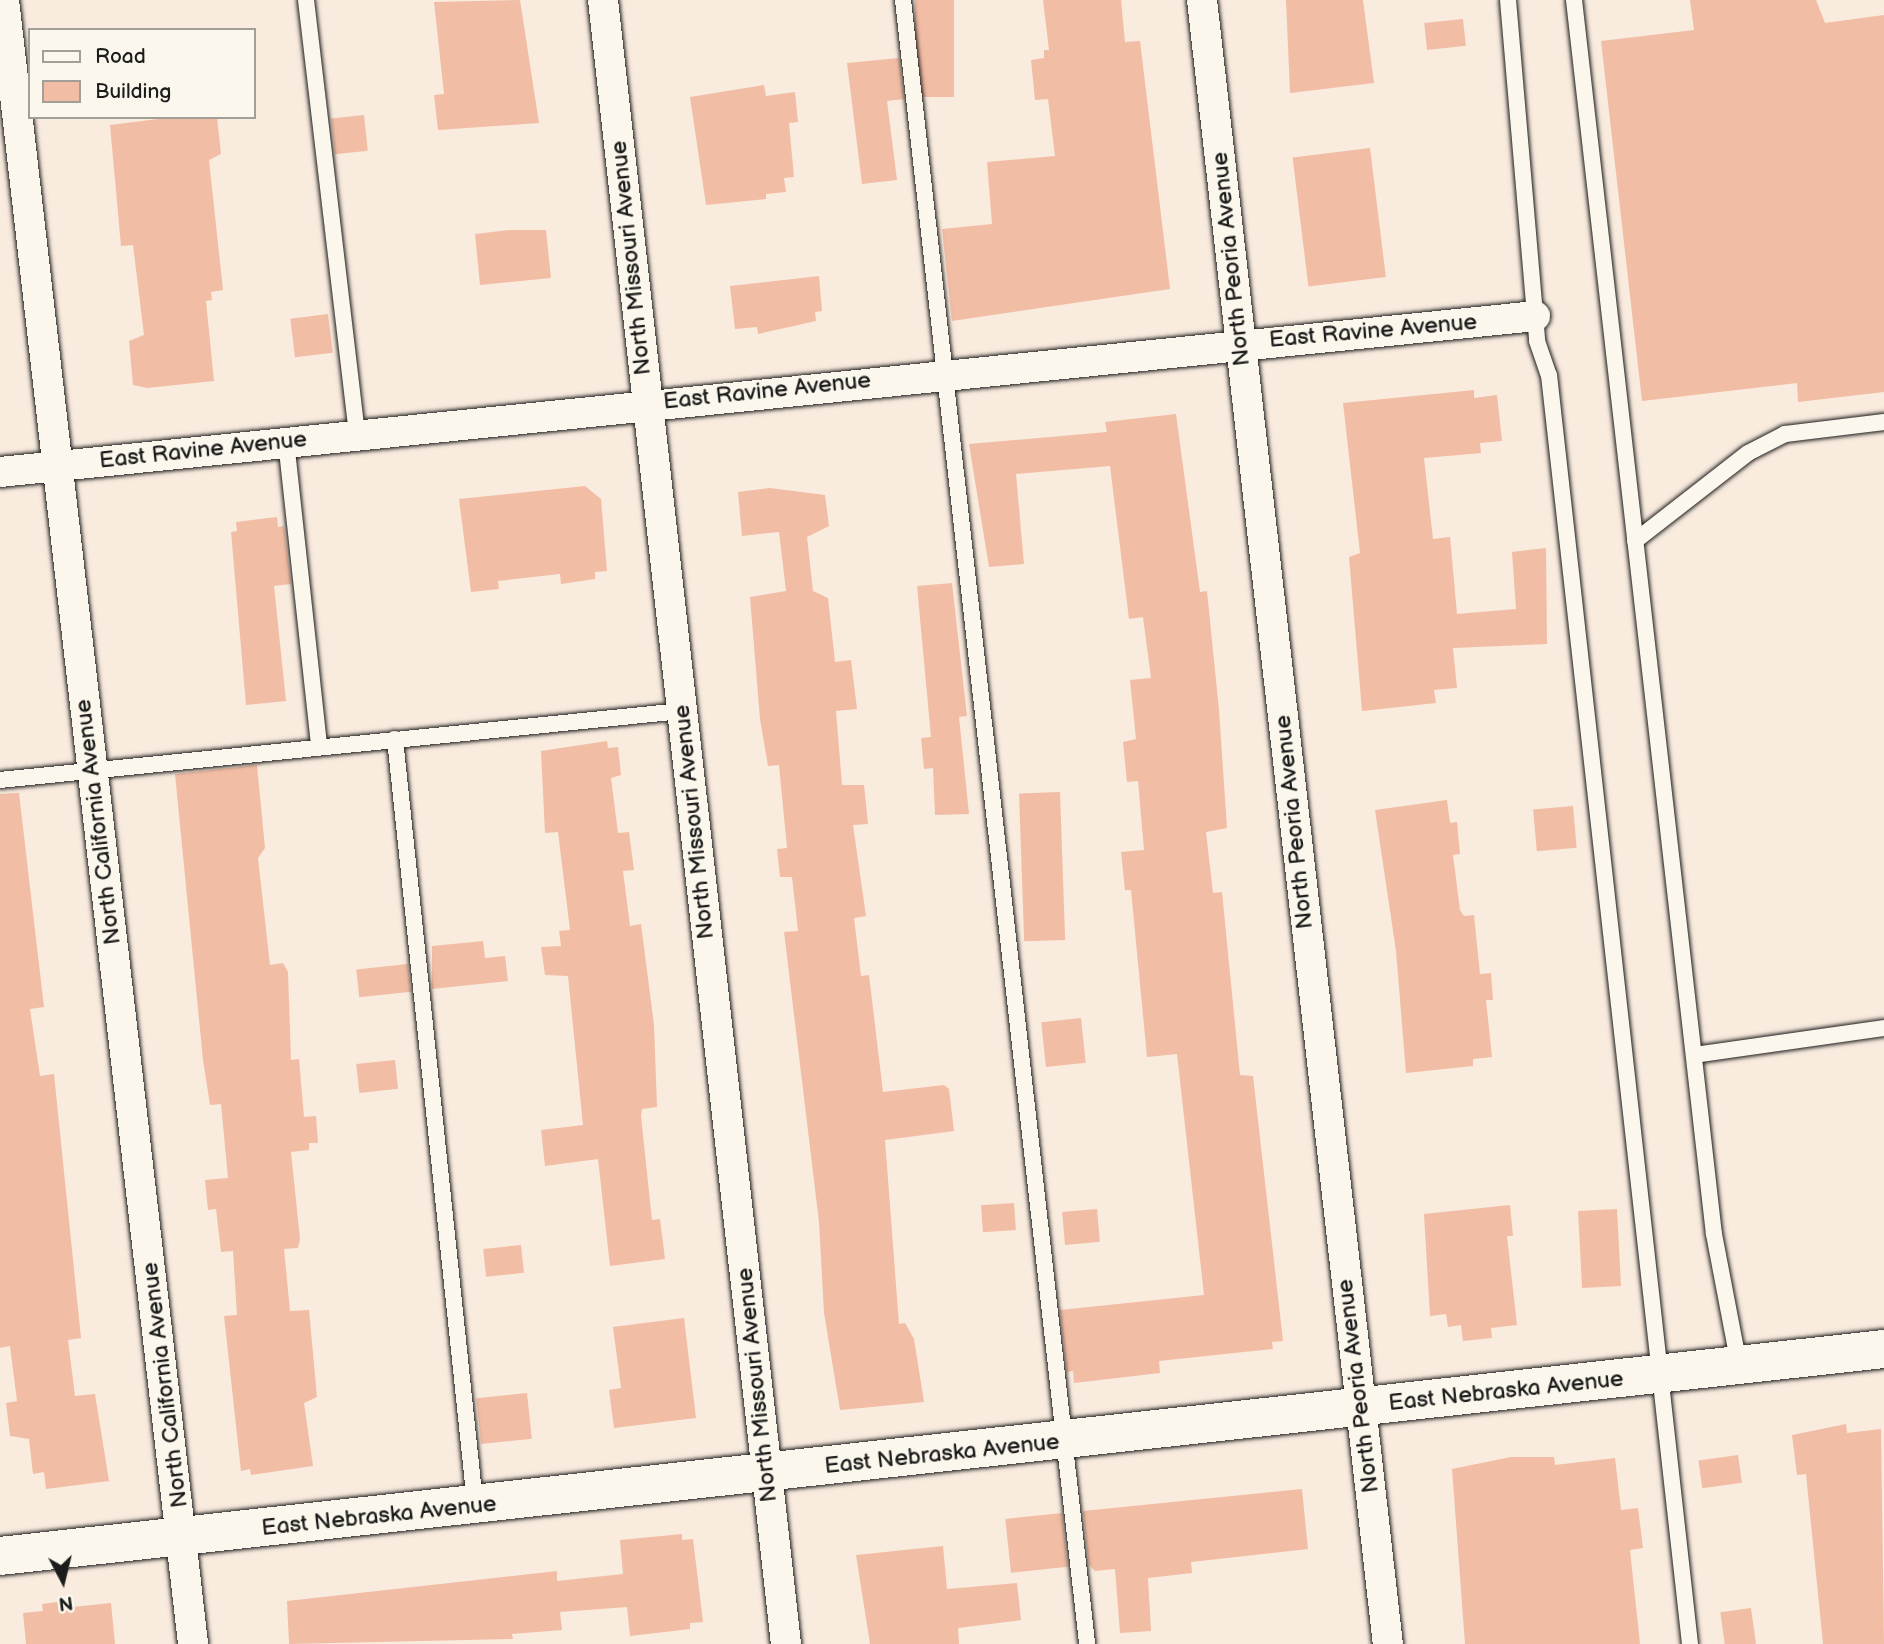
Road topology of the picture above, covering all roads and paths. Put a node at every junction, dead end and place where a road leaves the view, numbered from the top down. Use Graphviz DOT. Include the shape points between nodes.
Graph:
graph roads {
  1 [pos="4,0"];
  2 [pos="306,0"];
  3 [pos="603,0"];
  4 [pos="903,0"];
  5 [pos="1202,0"];
  6 [pos="1508,0"];
  7 [pos="1574,0"];
  8 [pos="1535,316"];
  9 [pos="1240,343"];
  10 [pos="946,373"];
  11 [pos="648,402"];
  12 [pos="1884,422"];
  13 [pos="357,433"];
  14 [pos="286,442"];
  15 [pos="56,466"];
  16 [pos="0,472"];
  17 [pos="1635,541"];
  18 [pos="682,711"];
  19 [pos="395,739"];
  20 [pos="319,747"];
  21 [pos="92,769"];
  22 [pos="0,780"];
  23 [pos="1884,1027"];
  24 [pos="1693,1055"];
  25 [pos="1884,1349"];
  26 [pos="1739,1365"];
  27 [pos="1658,1374"];
  28 [pos="1360,1408"];
  29 [pos="1064,1440"];
  30 [pos="767,1473"];
  31 [pos="475,1506"];
  32 [pos="183,1537"];
  33 [pos="0,1556"];
  34 [pos="193,1644"];
  35 [pos="786,1644"];
  36 [pos="1087,1644"];
  37 [pos="1388,1644"];
  38 [pos="1690,1644"];
  1 -- 15 [label="street, North California Avenue"];
  2 -- 13 [label="lane"];
  3 -- 11 [label="street, North Missouri Avenue"];
  4 -- 10 [label="lane"];
  5 -- 9 [label="street, North Peoria Avenue"];
  6 -- 8 [label="lane"];
  7 -- 17 [label="lane"];
  8 -- 9 [label="street, East Ravine Avenue"];
  8 -- 27 [label="lane" via="1549,375"];
  9 -- 10 [label="street, East Ravine Avenue"];
  9 -- 28 [label="street, North Peoria Avenue"];
  10 -- 11 [label="street, East Ravine Avenue"];
  10 -- 29 [label="lane"];
  11 -- 13 [label="street, East Ravine Avenue"];
  11 -- 18 [label="street, North Missouri Avenue"];
  12 -- 17 [label="lane" via="1785,435 1748,453"];
  13 -- 14 [label="street, East Ravine Avenue"];
  14 -- 15 [label="street, East Ravine Avenue"];
  14 -- 20 [label="lane"];
  15 -- 16 [label="street, East Ravine Avenue"];
  15 -- 21 [label="street, North California Avenue"];
  17 -- 24 [label="lane"];
  18 -- 19 [label="lane"];
  18 -- 30 [label="street, North Missouri Avenue"];
  19 -- 20 [label="lane"];
  19 -- 31 [label="lane"];
  20 -- 21 [label="lane"];
  21 -- 22 [label="lane"];
  21 -- 32 [label="street, North California Avenue"];
  23 -- 24 [label="lane"];
  24 -- 26 [label="lane" via="1714,1234"];
  25 -- 26 [label="street, East Nebraska Avenue"];
  26 -- 27 [label="street, East Nebraska Avenue"];
  27 -- 28 [label="street, East Nebraska Avenue"];
  27 -- 38 [label="lane"];
  28 -- 29 [label="street, East Nebraska Avenue"];
  28 -- 37 [label="street, North Peoria Avenue"];
  29 -- 30 [label="street, East Nebraska Avenue"];
  29 -- 36 [label="lane"];
  30 -- 31 [label="street, East Nebraska Avenue"];
  30 -- 35 [label="street, North Missouri Avenue"];
  31 -- 32 [label="street, East Nebraska Avenue"];
  32 -- 33 [label="street, East Nebraska Avenue"];
  32 -- 34 [label="street, North California Avenue"];
}
